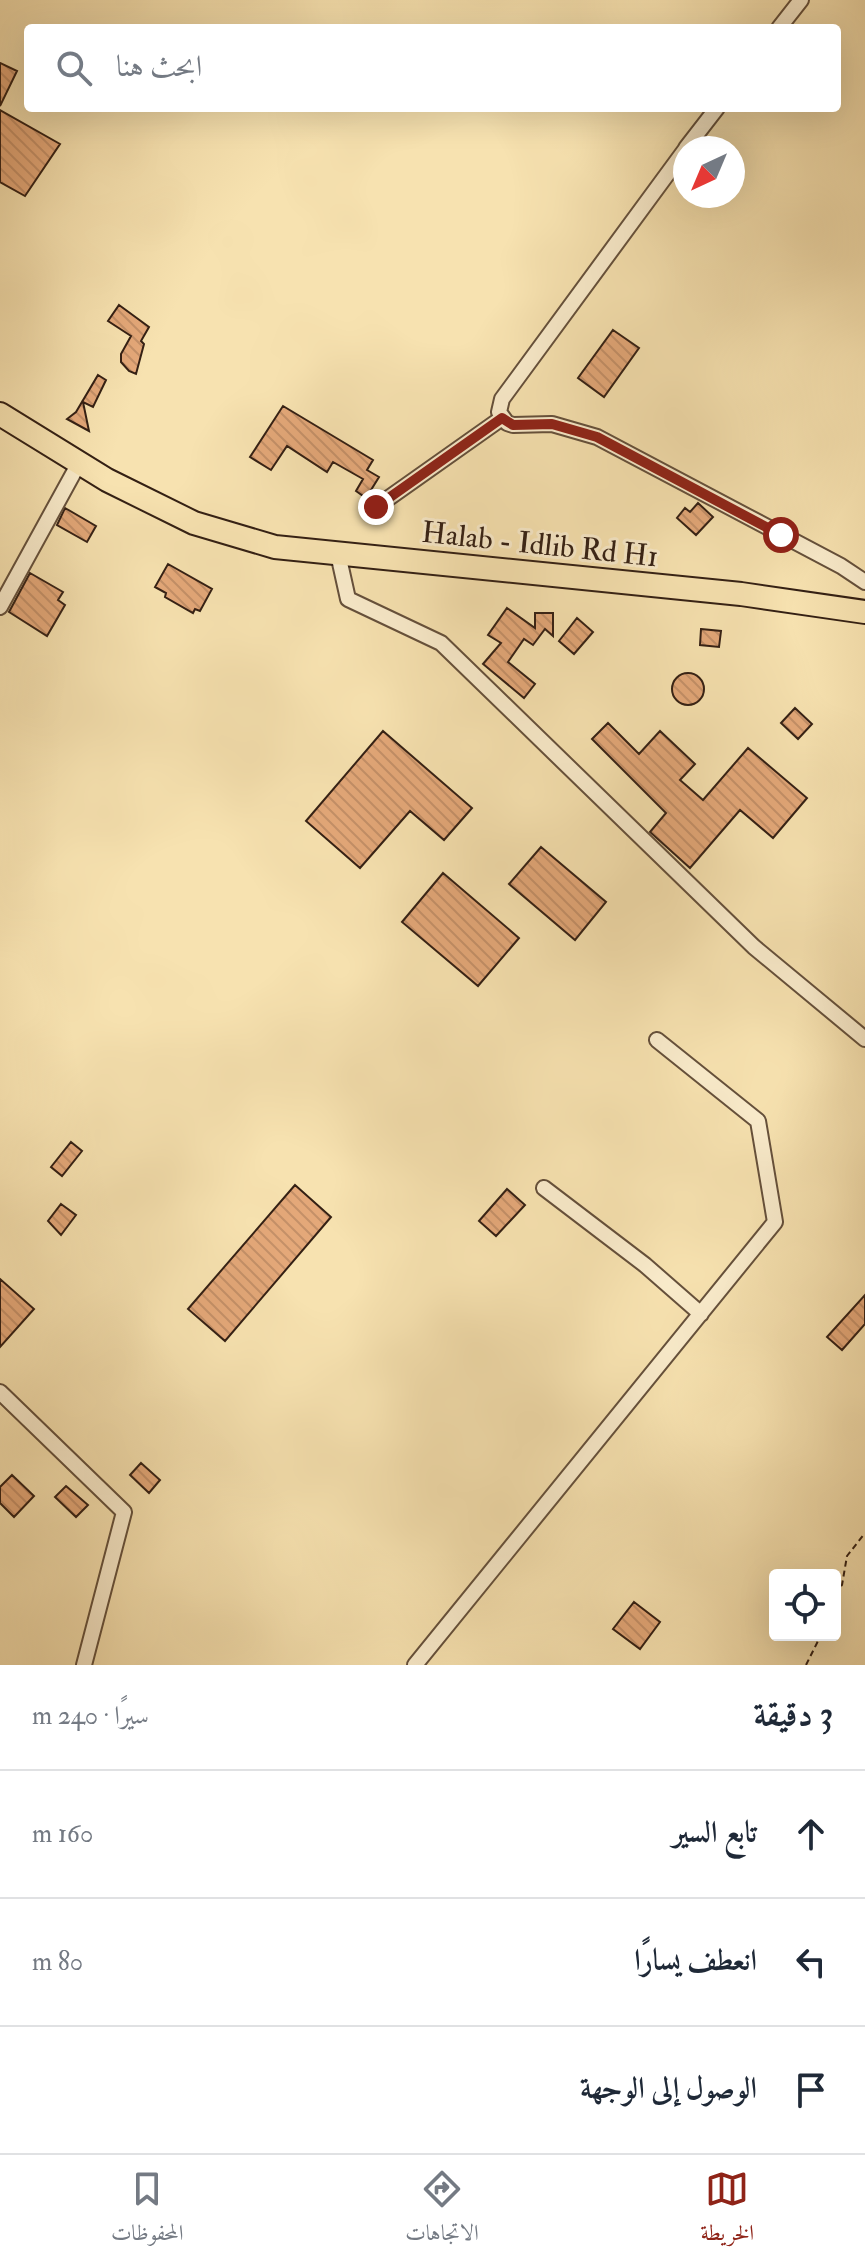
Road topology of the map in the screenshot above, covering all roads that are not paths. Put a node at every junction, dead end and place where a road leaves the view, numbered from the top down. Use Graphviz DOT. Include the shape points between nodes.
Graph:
graph roads {
  1 [pos="801,0"];
  2 [pos="782,24"];
  3 [pos="714,112"];
  4 [pos="696,136"];
  5 [pos="673,167"];
  6 [pos="0,414"];
  7 [pos="502,418"];
  8 [pos="79,463"];
  9 [pos="376,507"];
  10 [pos="338,554"];
  11 [pos="865,582"];
  12 [pos="0,607"];
  13 [pos="865,612"];
  14 [pos="865,1039"];
  15 [pos="657,1040"];
  16 [pos="544,1188"];
  17 [pos="701,1314"];
  18 [pos="0,1392"];
  19 [pos="84,1665"];
  20 [pos="415,1665"];
  1 -- 2 [label="street"];
  3 -- 4 [label="street"];
  5 -- 7 [label="street" via="502,399"];
  6 -- 8 [label="highway, Halab - Idlib Rd H1"];
  7 -- 9 [label="street"];
  7 -- 11 [label="street" via="513,425 552,424 597,437"];
  8 -- 10 [label="highway, Halab - Idlib Rd H1" via="194,523 275,547"];
  8 -- 12 [label="street"];
  10 -- 13 [label="highway, Halab - Idlib Rd H1" via="741,594"];
  10 -- 14 [label="street" via="348,599 441,643 754,947"];
  15 -- 17 [label="street" via="758,1121 775,1222"];
  16 -- 17 [label="street"];
  17 -- 20 [label="street"];
  18 -- 19 [label="street" via="124,1512"];
}
